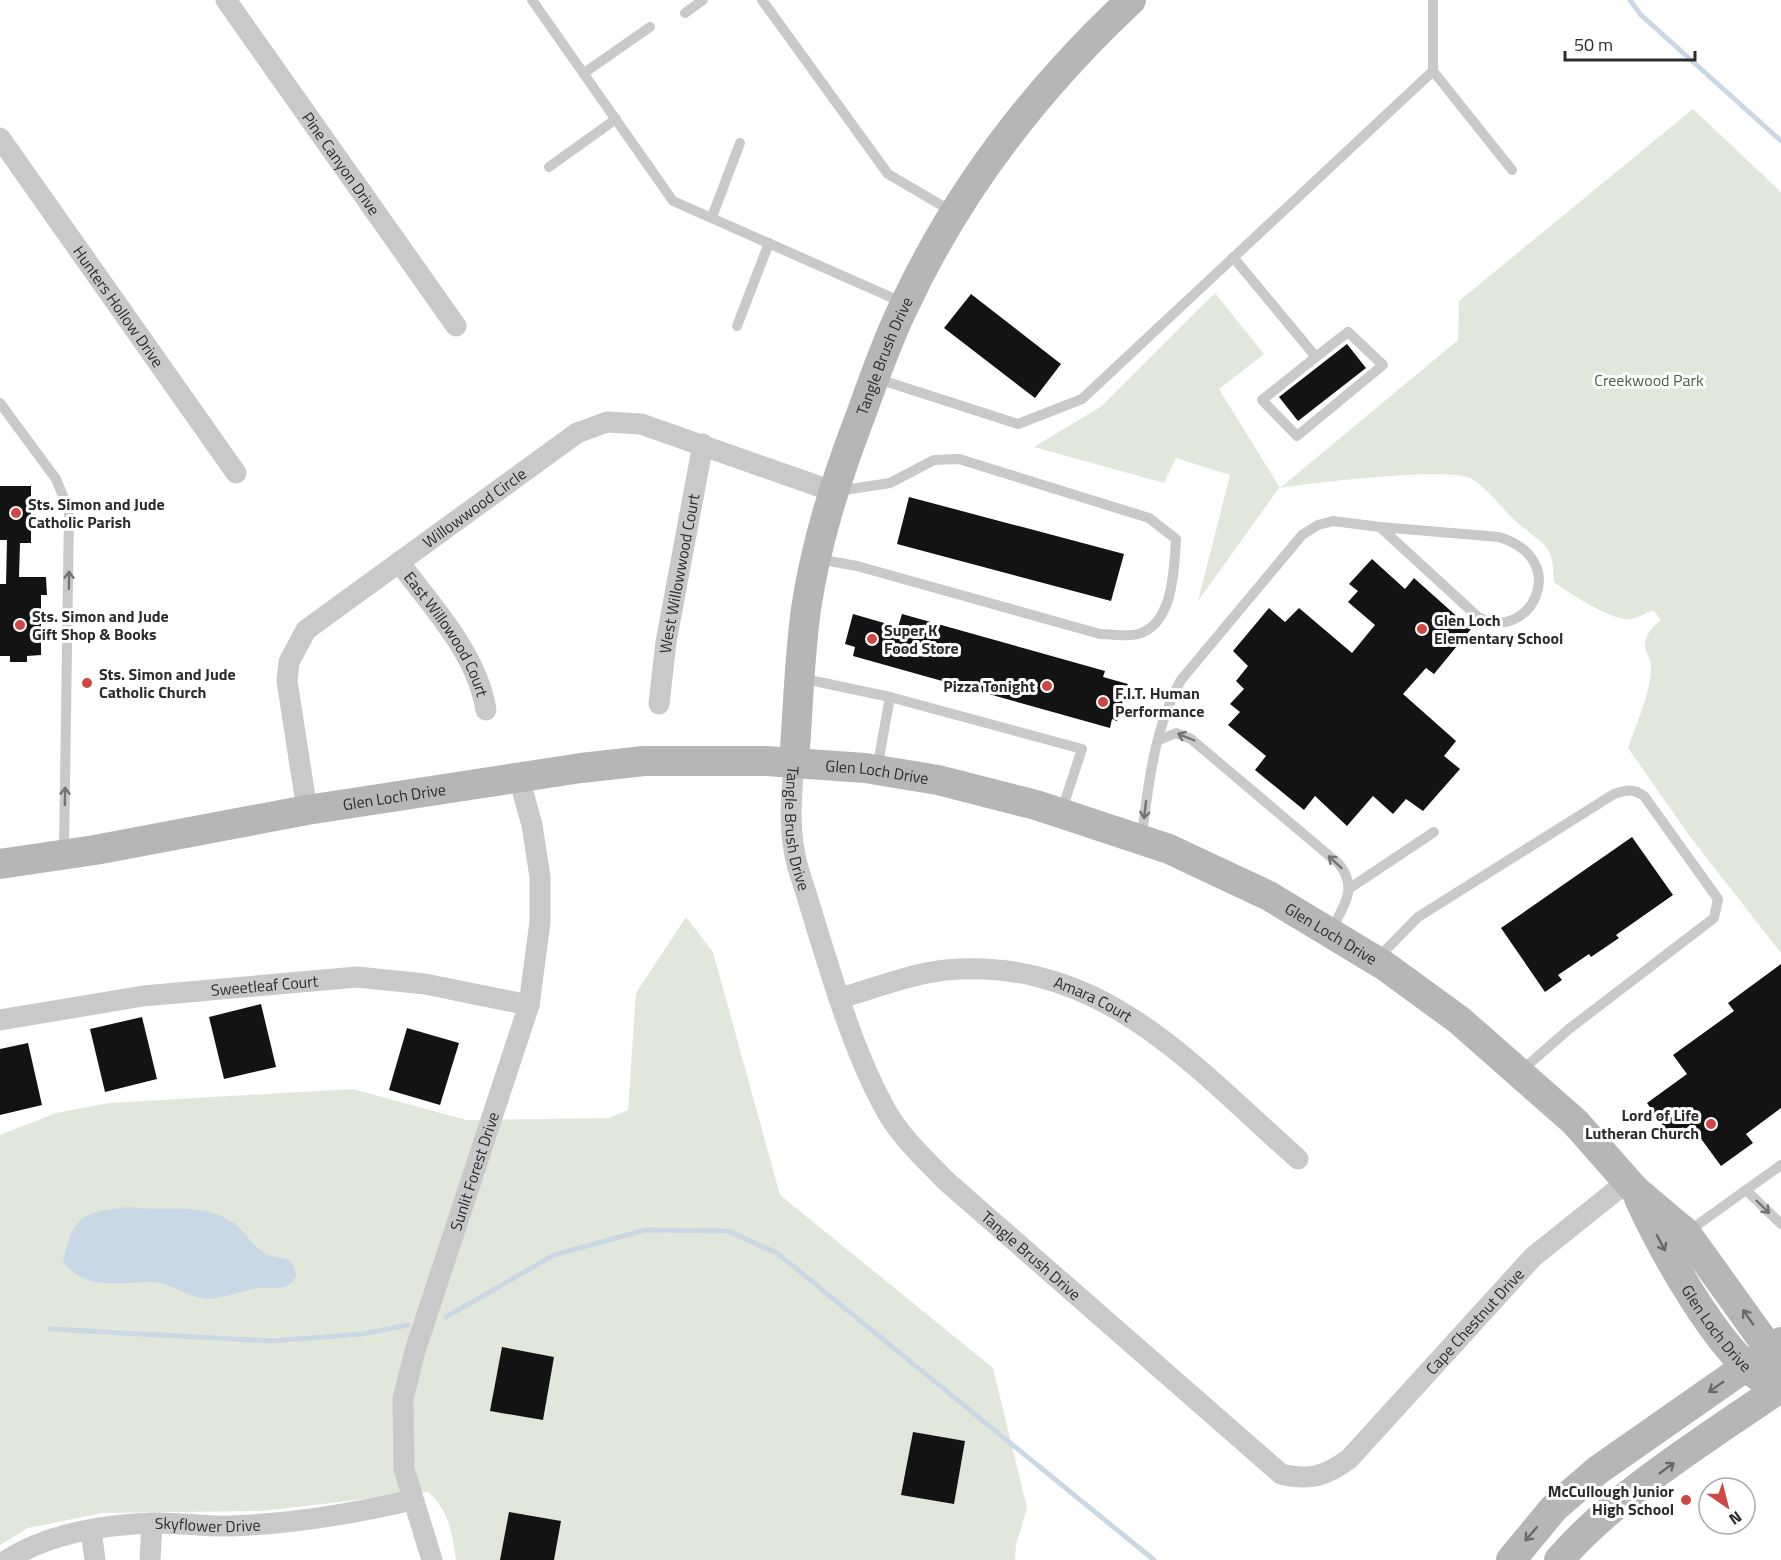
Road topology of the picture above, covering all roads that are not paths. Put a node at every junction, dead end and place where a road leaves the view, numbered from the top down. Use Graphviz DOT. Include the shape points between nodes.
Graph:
graph roads {
  1 [pos="226,0"];
  2 [pos="532,0"];
  3 [pos="703,0"];
  4 [pos="762,0"];
  5 [pos="1131,0"];
  6 [pos="1433,0"];
  7 [pos="685,13"];
  8 [pos="650,27"];
  9 [pos="1433,71"];
  10 [pos="584,73"];
  11 [pos="616,119"];
  12 [pos="0,138"];
  13 [pos="740,143"];
  14 [pos="549,167"];
  15 [pos="1512,170"];
  16 [pos="955,214"];
  17 [pos="712,217"];
  18 [pos="769,243"];
  19 [pos="1233,257"];
  20 [pos="905,303"];
  21 [pos="456,326"];
  22 [pos="737,326"];
  23 [pos="1316,357"];
  24 [pos="874,378"];
  25 [pos="0,403"];
  26 [pos="703,444"];
  27 [pos="237,473"];
  28 [pos="832,491"];
  29 [pos="1380,527"];
  30 [pos="816,559"];
  31 [pos="399,562"];
  32 [pos="800,678"];
  33 [pos="890,697"];
  34 [pos="659,704"];
  35 [pos="486,710"];
  36 [pos="1160,740"];
  37 [pos="794,763"];
  38 [pos="877,770"];
  39 [pos="519,778"];
  40 [pos="307,810"];
  41 [pos="1061,813"];
  42 [pos="1434,832"];
  43 [pos="1142,840"];
  44 [pos="64,855"];
  45 [pos="0,864"];
  46 [pos="1350,888"];
  47 [pos="1330,932"];
  48 [pos="1376,960"];
  49 [pos="841,998"];
  50 [pos="529,1005"];
  51 [pos="0,1020"];
  52 [pos="1519,1073"];
  53 [pos="1298,1159"];
  54 [pos="1781,1165"];
  55 [pos="1632,1185"];
  56 [pos="1746,1190"];
  57 [pos="1781,1224"];
  58 [pos="1686,1233"];
  59 [pos="1776,1346"];
  60 [pos="1744,1367"];
  61 [pos="1779,1388"];
  62 [pos="1331,1473"];
  63 [pos="412,1500"];
  64 [pos="152,1523"];
  65 [pos="91,1530"];
  66 [pos="7,1560"];
  67 [pos="95,1560"];
  68 [pos="150,1560"];
  69 [pos="432,1560"];
  70 [pos="1511,1560"];
  71 [pos="1559,1560"];
  1 -- 21 [label="street, Pine Canyon Drive"];
  2 -- 10 [label="lane"];
  3 -- 7 [label="lane"];
  4 -- 16 [label="lane" via="888,174"];
  5 -- 16 [label="street, Tangle Brush Drive" via="1054,78 994,154"];
  6 -- 9 [label="lane"];
  8 -- 10 [label="lane"];
  9 -- 15 [label="lane"];
  9 -- 19 [label="lane"];
  10 -- 11 [label="lane"];
  11 -- 14 [label="lane"];
  11 -- 17 [label="lane" via="673,201"];
  12 -- 27 [label="street, Hunters Hollow Drive"];
  13 -- 17 [label="lane"];
  16 -- 20 [label="street, Tangle Brush Drive"];
  17 -- 18 [label="lane"];
  18 -- 20 [label="lane"];
  18 -- 22 [label="lane"];
  19 -- 23 [label="lane"];
  19 -- 24 [label="lane" via="1082,399 1018,424"];
  20 -- 24 [label="street, Tangle Brush Drive"];
  23 -- 23 [label="lane" via="1262,400 1297,436 1383,365 1348,332"];
  24 -- 28 [label="street, Tangle Brush Drive"];
  44 -- 25 [label="lane, one-way" via="69,511 56,479"];
  26 -- 28 [label="street, Willowwood Circle"];
  26 -- 31 [label="street, Willowwood Circle" via="641,424 607,422 577,433"];
  26 -- 34 [label="street, West Willowwood Court" via="666,642"];
  28 -- 30 [label="street, Tangle Brush Drive"];
  28 -- 30 [label="lane" via="890,483 934,460 960,459 1149,518 1176,539 1172,585 1163,616 1139,634 1100,634 857,566"];
  29 -- 29 [label="lane" via="1490,624 1525,614 1535,598 1539,581 1536,562 1515,542 1499,537"];
  29 -- 36 [label="lane" via="1333,521 1302,535 1181,680 1170,700"];
  30 -- 32 [label="street, Tangle Brush Drive" via="806,609"];
  31 -- 35 [label="street, East Willowood Court" via="468,657"];
  31 -- 40 [label="street, Willowwood Circle" via="306,630 289,662 286,681"];
  32 -- 33 [label="lane"];
  32 -- 37 [label="street, Tangle Brush Drive"];
  33 -- 38 [label="lane"];
  33 -- 41 [label="lane" via="1082,749"];
  36 -- 43 [label="lane, one-way"];
  46 -- 36 [label="lane, one-way" via="1348,875 1339,864 1204,747 1183,734"];
  37 -- 38 [label="street, Glen Loch Drive"];
  37 -- 39 [label="street, Glen Loch Drive" via="644,761"];
  37 -- 49 [label="street, Tangle Brush Drive" via="792,844"];
  38 -- 41 [label="street, Glen Loch Drive" via="938,780"];
  39 -- 40 [label="street, Glen Loch Drive"];
  39 -- 50 [label="street, Sunlit Forest Drive" via="540,877 540,922"];
  40 -- 44 [label="street, Glen Loch Drive"];
  41 -- 43 [label="street, Glen Loch Drive"];
  42 -- 46 [label="lane"];
  43 -- 47 [label="street, Glen Loch Drive" via="1269,896"];
  44 -- 45 [label="street, Glen Loch Drive"];
  46 -- 47 [label="lane"];
  47 -- 48 [label="street, Glen Loch Drive"];
  48 -- 52 [label="street, Glen Loch Drive" via="1459,1020"];
  48 -- 52 [label="lane" via="1418,917 1614,794 1638,791 1718,899 1714,918 1569,1029"];
  49 -- 53 [label="street, Amara Court" via="944,970 987,968 1033,974 1068,984 1102,999 1141,1024"];
  49 -- 62 [label="street, Tangle Brush Drive" via="865,1066 889,1114 913,1147 945,1180 1281,1474 1300,1479"];
  50 -- 51 [label="street, Sweetleaf Court" via="425,984 357,977 143,996"];
  50 -- 63 [label="street, Sunlit Forest Drive" via="415,1351 403,1399 404,1469"];
  52 -- 55 [label="street, Glen Loch Drive" via="1575,1122"];
  54 -- 56 [label="lane"];
  55 -- 58 [label="street, Glen Loch Drive"];
  55 -- 60 [label="street, Glen Loch Drive, one-way" via="1687,1287"];
  55 -- 62 [label="street, Cape Chestnut Drive" via="1533,1257 1360,1447"];
  56 -- 57 [label="lane, one-way"];
  56 -- 58 [label="lane"];
  59 -- 58 [label="street, Glen Loch Drive, one-way"];
  59 -- 60 [label="street"];
  59 -- 61 [label="street, Glen Loch Drive"];
  60 -- 61 [label="street, Glen Loch Drive"];
  60 -- 70 [label="street, one-way" via="1598,1470 1554,1508"];
  71 -- 61 [label="street, one-way" via="1611,1508"];
  63 -- 64 [label="street, Skyflower Drive" via="289,1523"];
  63 -- 69 [label="street, Sunlit Forest Drive"];
  64 -- 65 [label="street, Skyflower Drive"];
  64 -- 68 [label="street"];
  65 -- 66 [label="street, Skyflower Drive" via="51,1538"];
  65 -- 67 [label="street"];
}
